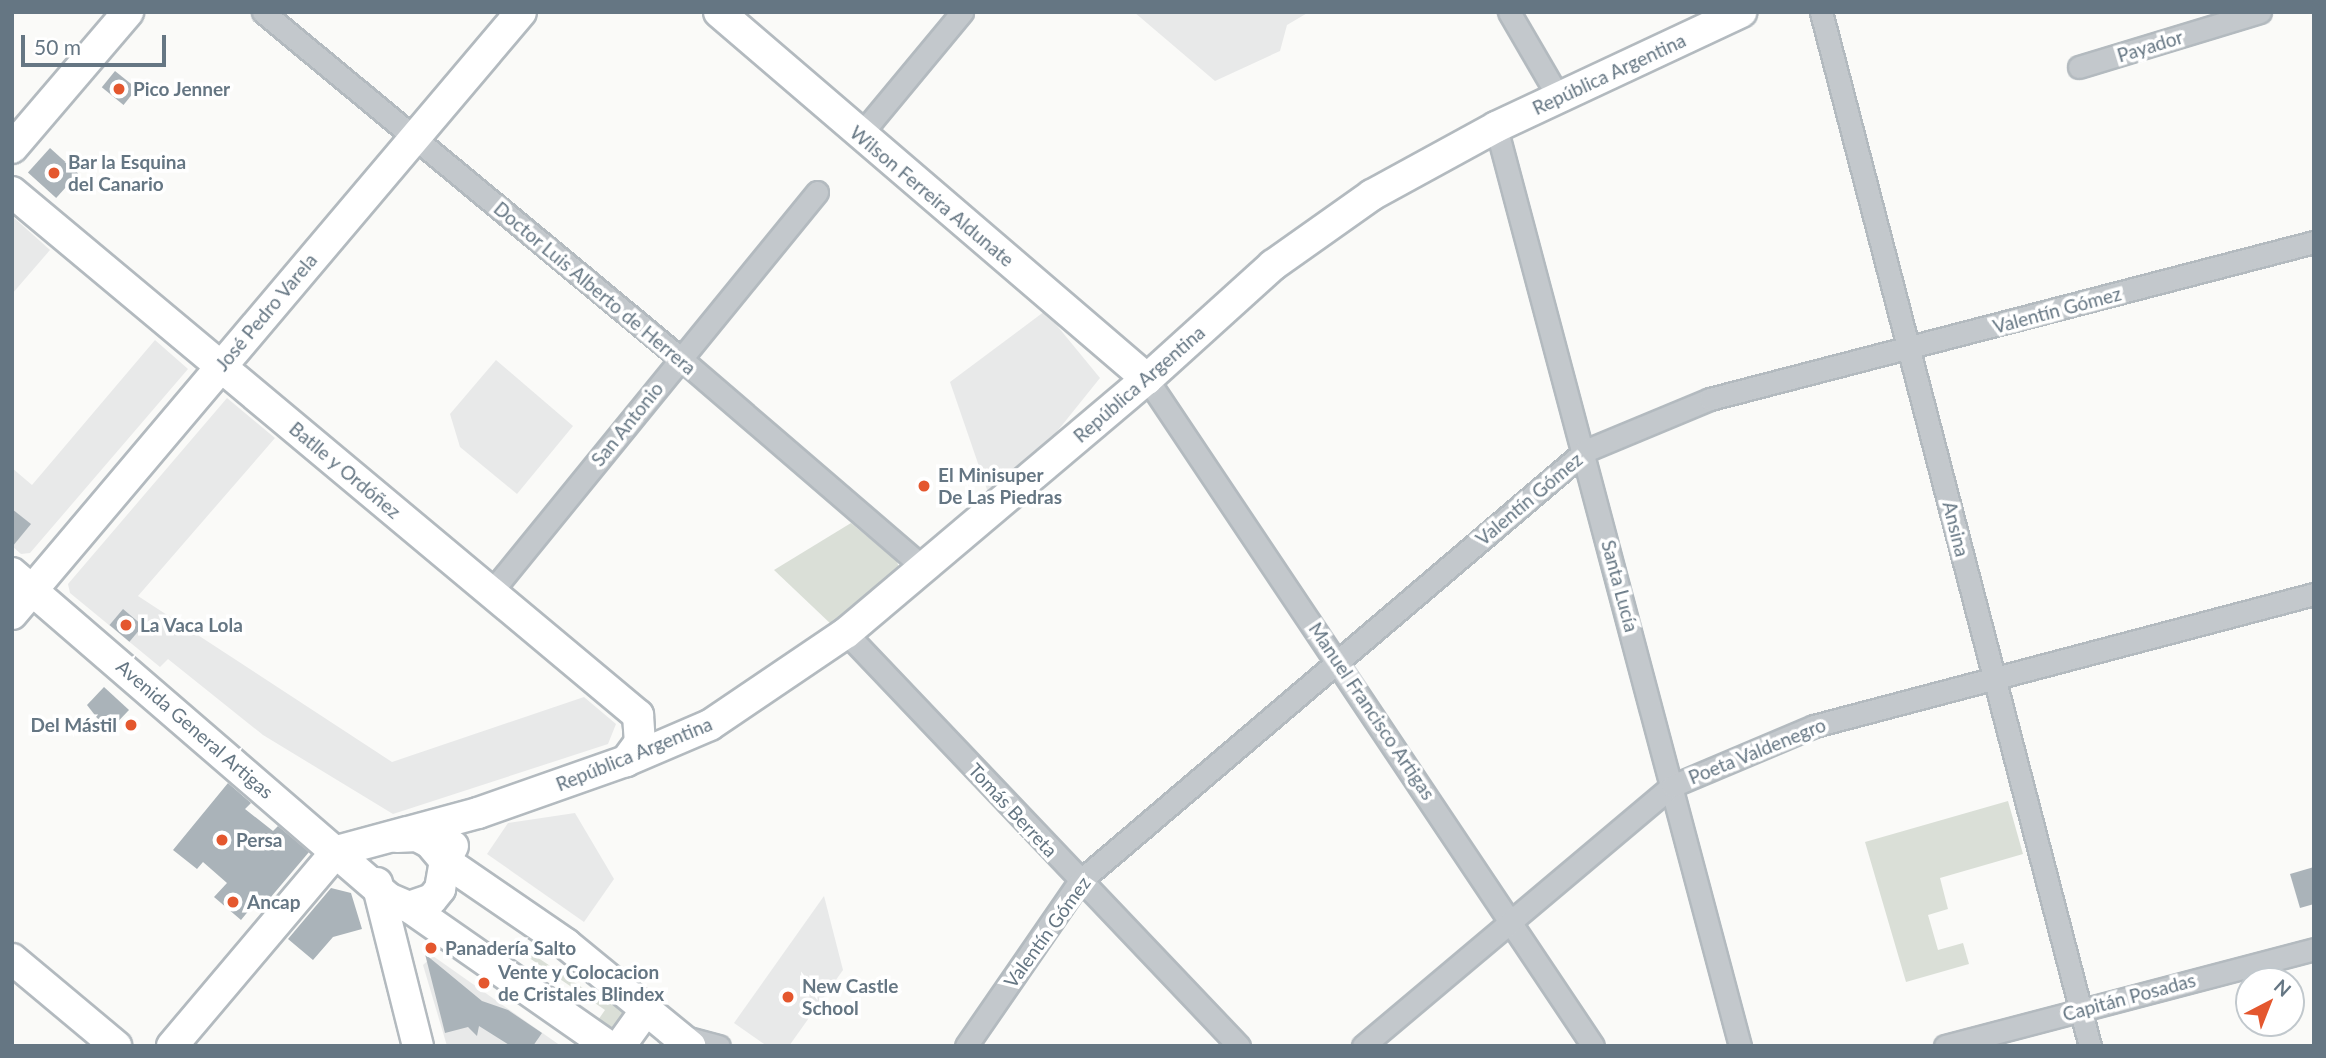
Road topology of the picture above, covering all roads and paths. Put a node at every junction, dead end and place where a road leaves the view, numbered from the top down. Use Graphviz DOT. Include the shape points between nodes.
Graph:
graph roads {
  1 [pos="128,12"];
  2 [pos="263,12"];
  3 [pos="521,12"];
  4 [pos="719,12"];
  5 [pos="962,12"];
  6 [pos="1509,12"];
  7 [pos="1821,12"];
  8 [pos="2260,12"];
  9 [pos="1735,13"];
  10 [pos="2079,67"];
  11 [pos="1559,98"];
  12 [pos="1496,127"];
  13 [pos="860,135"];
  14 [pos="413,137"];
  15 [pos="12,148"];
  16 [pos="12,192"];
  17 [pos="817,192"];
  18 [pos="2314,242"];
  19 [pos="1911,349"];
  20 [pos="680,358"];
  21 [pos="221,365"];
  22 [pos="1147,379"];
  23 [pos="1585,451"];
  24 [pos="924,568"];
  25 [pos="22,582"];
  26 [pos="491,592"];
  27 [pos="2314,594"];
  28 [pos="12,614"];
  29 [pos="846,633"];
  30 [pos="1339,659"];
  31 [pos="1994,679"];
  32 [pos="638,715"];
  33 [pos="684,736"];
  34 [pos="626,761"];
  35 [pos="1672,786"];
  36 [pos="478,813"];
  37 [pos="394,838"];
  38 [pos="337,850"];
  39 [pos="445,860"];
  40 [pos="1080,881"];
  41 [pos="377,886"];
  42 [pos="409,906"];
  43 [pos="1510,920"];
  44 [pos="2314,949"];
  45 [pos="393,956"];
  46 [pos="12,959"];
  47 [pos="648,1007"];
  48 [pos="2080,1010"];
  49 [pos="688,1042"];
  50 [pos="116,1046"];
  51 [pos="173,1046"];
  52 [pos="418,1046"];
  53 [pos="608,1046"];
  54 [pos="620,1046"];
  55 [pos="719,1046"];
  56 [pos="966,1046"];
  57 [pos="1239,1046"];
  58 [pos="1363,1046"];
  59 [pos="1593,1046"];
  60 [pos="1740,1046"];
  61 [pos="1945,1046"];
  62 [pos="2090,1046"];
  1 -- 15 [label="street"];
  2 -- 14 [label="street, Doctor Luis Alberto de Herrera"];
  3 -- 14 [label="street, José Pedro Varela"];
  4 -- 13 [label="street, Wilson Ferreira Aldunate"];
  5 -- 13 [label="street"];
  6 -- 11 [label="street"];
  7 -- 19 [label="street, Ansina"];
  8 -- 10 [label="street, Payador"];
  9 -- 11 [label="street, República Argentina"];
  11 -- 12 [label="street, República Argentina"];
  12 -- 22 [label="street, República Argentina" via="1372,195 1273,265"];
  12 -- 23 [label="street, Santa Lucía"];
  13 -- 22 [label="street, Wilson Ferreira Aldunate"];
  14 -- 20 [label="street, Doctor Luis Alberto de Herrera"];
  14 -- 21 [label="street, José Pedro Varela"];
  16 -- 21 [label="street, Batlle y Ordóñez"];
  17 -- 20 [label="street, San Antonio"];
  18 -- 19 [label="street, Valentín Gómez"];
  19 -- 23 [label="street, Valentín Gómez" via="1710,399"];
  19 -- 31 [label="street, Ansina"];
  20 -- 24 [label="street, Doctor Luis Alberto de Herrera"];
  20 -- 26 [label="street, San Antonio"];
  21 -- 25 [label="street, José Pedro Varela"];
  21 -- 26 [label="street, Batlle y Ordóñez"];
  22 -- 24 [label="street, República Argentina"];
  22 -- 30 [label="street, Manuel Francisco Artigas"];
  23 -- 30 [label="street, Valentín Gómez"];
  23 -- 35 [label="street, Santa Lucía"];
  24 -- 29 [label="street, República Argentina"];
  25 -- 28 [label="street, José Pedro Varela"];
  25 -- 38 [label="street, Avenida General Artigas"];
  26 -- 32 [label="street, Batlle y Ordóñez"];
  27 -- 31 [label="street, Poeta Valdenegro"];
  29 -- 33 [label="street, República Argentina" via="710,725"];
  29 -- 40 [label="street, Tomás Berreta"];
  30 -- 40 [label="street, Valentín Gómez"];
  30 -- 43 [label="street, Manuel Francisco Artigas"];
  31 -- 35 [label="street, Poeta Valdenegro" via="1814,726"];
  31 -- 48 [label="street, Ansina"];
  32 -- 33 [label="street, Batlle y Ordóñez"];
  32 -- 34 [label="street" via="640,742"];
  33 -- 34 [label="street, República Argentina"];
  34 -- 36 [label="street, República Argentina"];
  35 -- 43 [label="street, Poeta Valdenegro"];
  35 -- 60 [label="street, Santa Lucía"];
  36 -- 37 [label="street, República Argentina"];
  36 -- 39 [label="street"];
  37 -- 38 [label="street, República Argentina"];
  37 -- 39 [label="street" via="417,836"];
  37 -- 41 [label="street" via="377,857 373,870"];
  38 -- 41 [label="street, Avenida General Artigas"];
  38 -- 51 [label="street"];
  39 -- 42 [label="street" via="440,889 432,899"];
  39 -- 47 [label="street"];
  40 -- 56 [label="street, Valentín Gómez"];
  40 -- 57 [label="street, Tomás Berreta"];
  41 -- 42 [label="street" via="388,898"];
  41 -- 45 [label="street"];
  42 -- 45 [label="street"];
  42 -- 53 [label="street"];
  43 -- 58 [label="street, Poeta Valdenegro"];
  43 -- 59 [label="street, Manuel Francisco Artigas"];
  44 -- 48 [label="street, Capitán Posadas"];
  45 -- 52 [label="street"];
  46 -- 50 [label="street"];
  47 -- 49 [label="street"];
  47 -- 54 [label="street"];
  48 -- 61 [label="street, Capitán Posadas"];
  48 -- 62 [label="street, Ansina"];
  49 -- 55 [label="street"];
}
